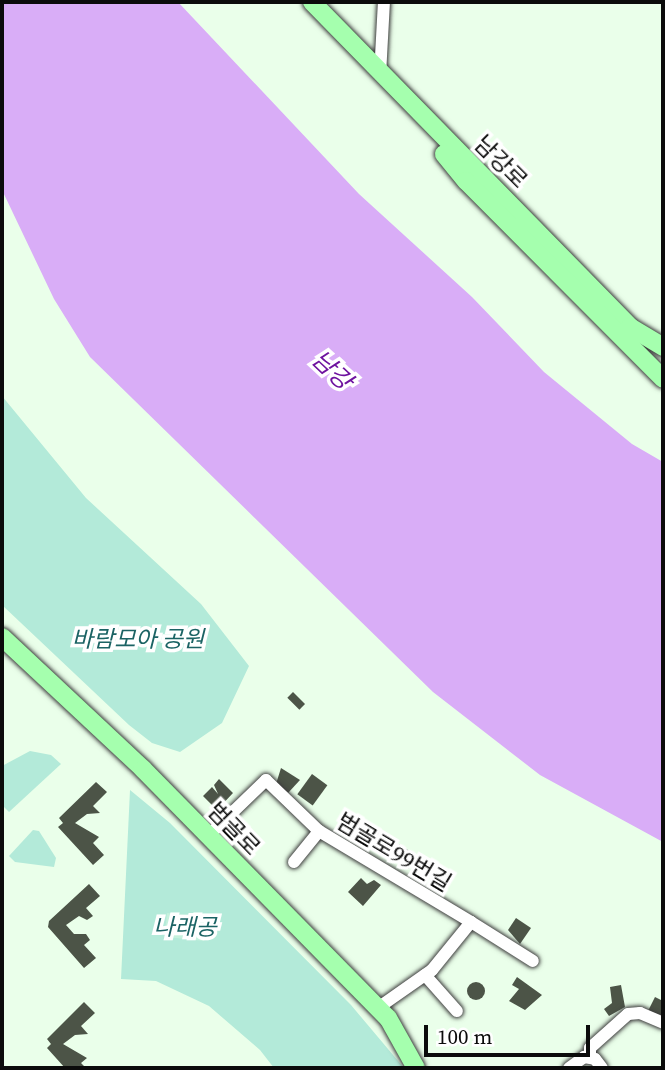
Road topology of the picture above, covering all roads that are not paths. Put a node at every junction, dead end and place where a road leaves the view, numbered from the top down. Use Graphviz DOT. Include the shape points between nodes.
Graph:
graph roads {
  1 [pos="312,2"];
  2 [pos="384,2"];
  3 [pos="380,75"];
  4 [pos="400,95"];
  5 [pos="663,348"];
  6 [pos="663,379"];
  7 [pos="2,637"];
  8 [pos="319,831"];
  9 [pos="207,837"];
  10 [pos="294,862"];
  11 [pos="471,922"];
  12 [pos="533,961"];
  13 [pos="425,975"];
  14 [pos="378,1008"];
  15 [pos="457,1011"];
  16 [pos="663,1023"];
  17 [pos="590,1057"];
  18 [pos="416,1068"];
  19 [pos="569,1068"];
  20 [pos="602,1068"];
  1 -- 3 [label="street, 남강로"];
  2 -- 3 [label="street"];
  3 -- 4 [label="street, 남강로"];
  4 -- 5 [label="street, 남강로" via="630,327"];
  4 -- 6 [label="street" via="466,181"];
  7 -- 9 [label="street, 범골로" via="143,769"];
  8 -- 9 [label="street, 범골로99번길" via="266,780"];
  8 -- 10 [label="street"];
  8 -- 11 [label="street, 범골로99번길"];
  9 -- 14 [label="street, 범골로"];
  11 -- 12 [label="street, 범골로99번길"];
  11 -- 13 [label="street"];
  13 -- 14 [label="street"];
  13 -- 15 [label="street"];
  14 -- 18 [label="street, 범골로"];
  16 -- 17 [label="street" via="640,1013 628,1014 590,1048"];
  17 -- 19 [label="street" via="578,1059"];
  17 -- 20 [label="street"];
}
